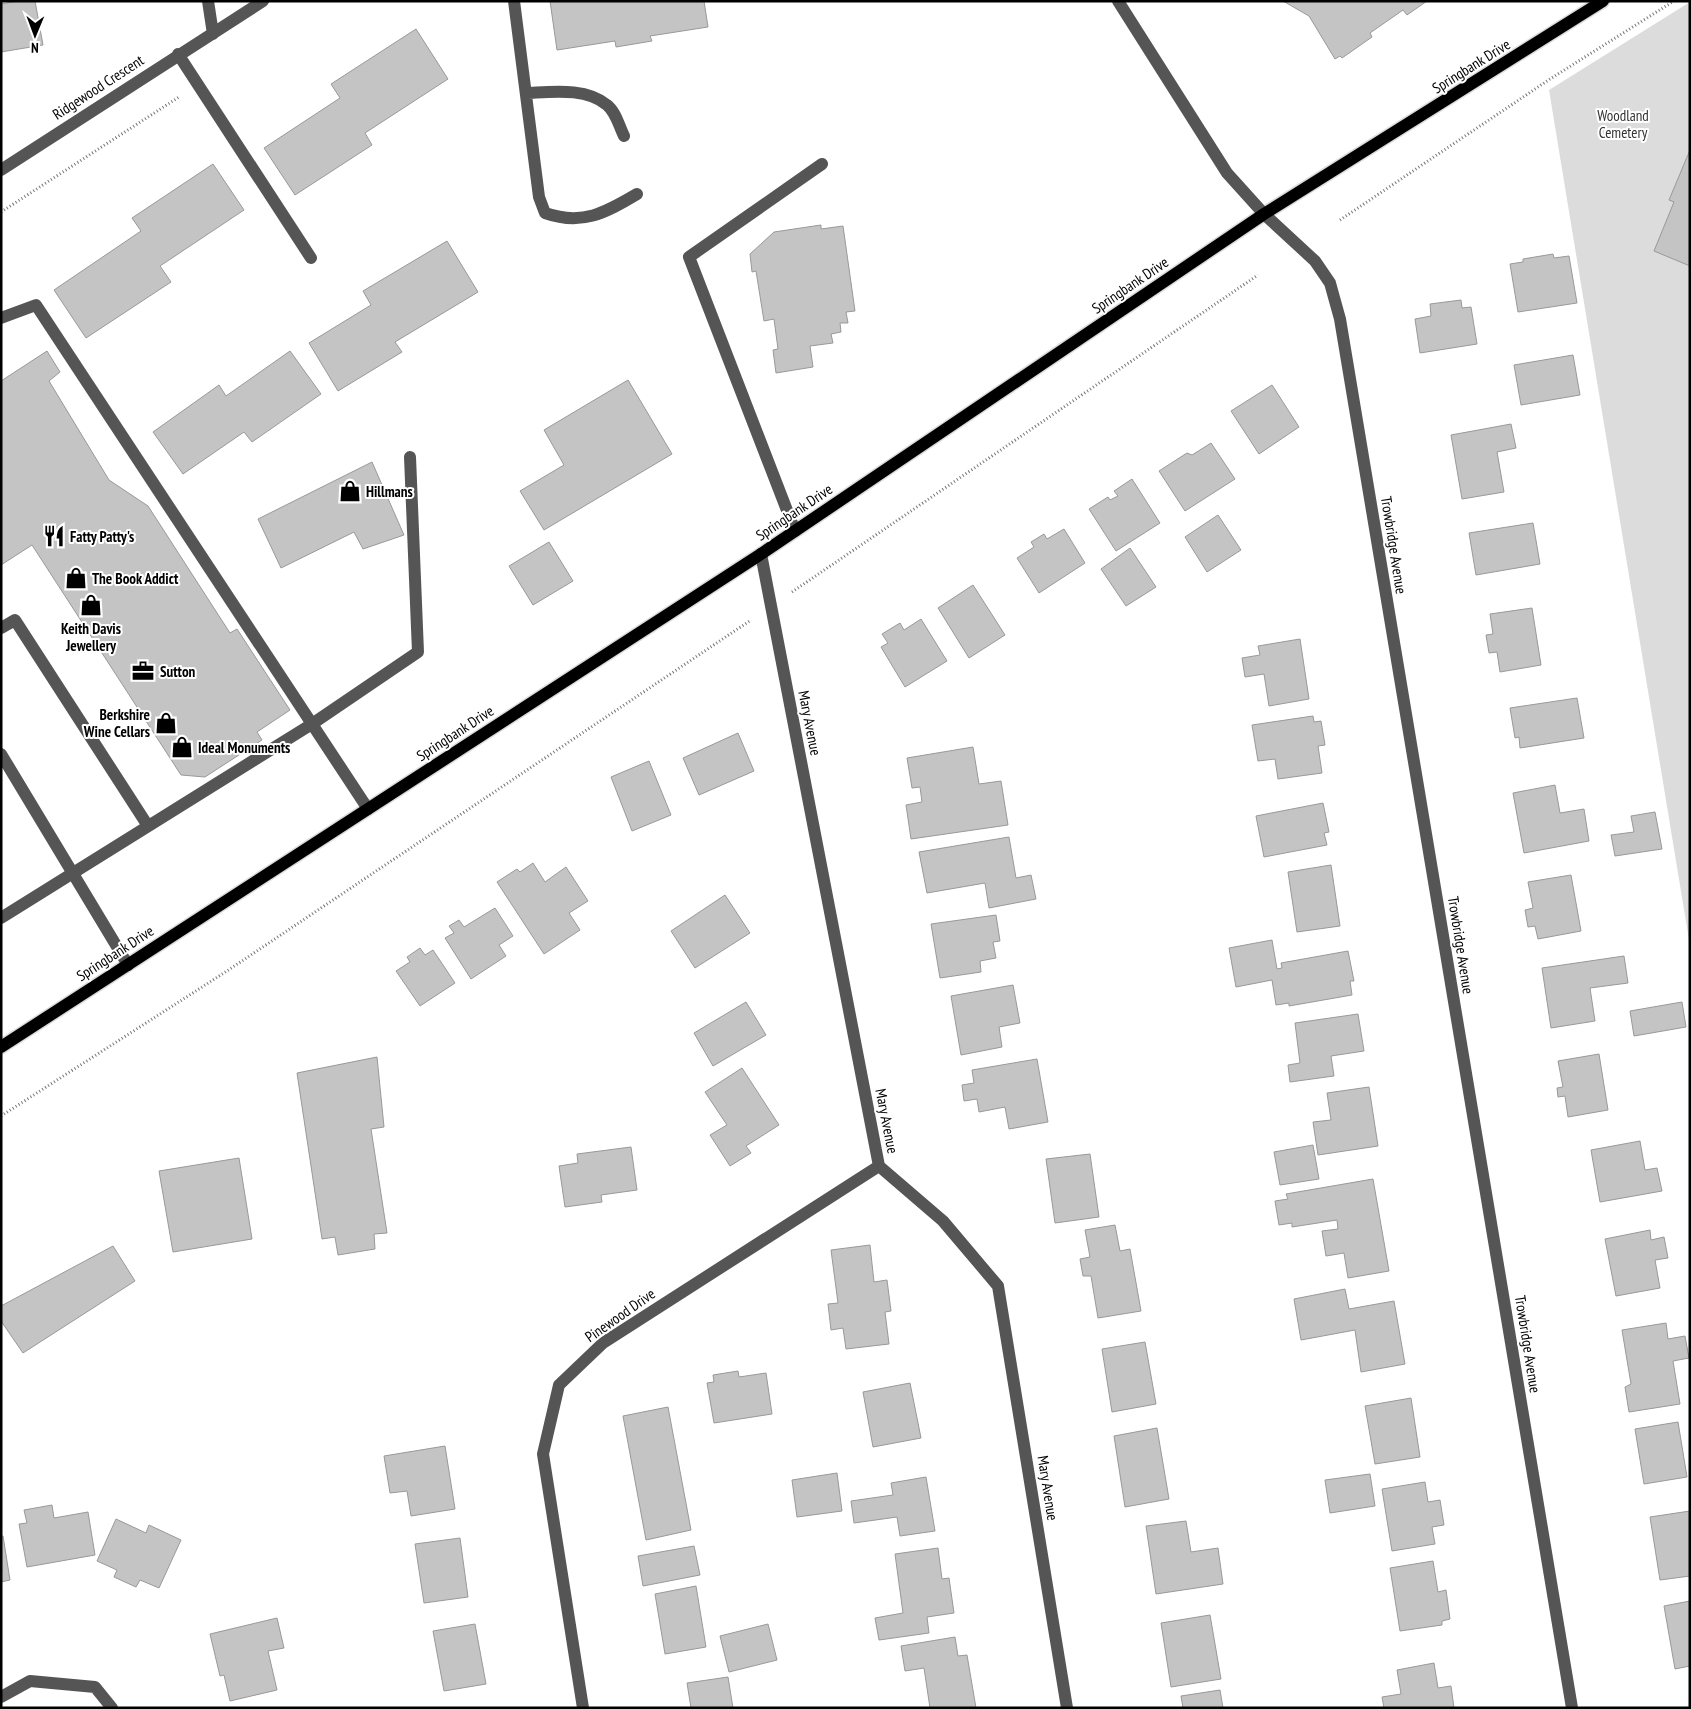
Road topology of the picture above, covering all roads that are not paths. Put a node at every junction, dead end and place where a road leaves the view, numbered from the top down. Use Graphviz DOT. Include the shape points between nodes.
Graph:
graph roads {
  1 [pos="208,1"];
  2 [pos="263,1"];
  3 [pos="514,1"];
  4 [pos="1118,1"];
  5 [pos="1603,1"];
  6 [pos="213,34"];
  7 [pos="178,54"];
  8 [pos="526,93"];
  9 [pos="624,136"];
  10 [pos="822,164"];
  11 [pos="1,170"];
  12 [pos="637,194"];
  13 [pos="1264,214"];
  14 [pos="311,258"];
  15 [pos="1,318"];
  16 [pos="410,457"];
  17 [pos="795,531"];
  18 [pos="761,554"];
  19 [pos="1,628"];
  20 [pos="312,724"];
  21 [pos="1,754"];
  22 [pos="368,809"];
  23 [pos="148,826"];
  24 [pos="73,873"];
  25 [pos="1,918"];
  26 [pos="128,964"];
  27 [pos="1,1047"];
  28 [pos="879,1166"];
  29 [pos="1,1697"];
  30 [pos="112,1708"];
  31 [pos="583,1708"];
  32 [pos="1067,1708"];
  33 [pos="1572,1708"];
  1 -- 6 [label="street"];
  2 -- 6 [label="street, Ridgewood Crescent"];
  3 -- 8 [label="street"];
  4 -- 13 [label="street, Trowbridge Avenue" via="1227,173"];
  5 -- 13 [label="main road, Springbank Drive"];
  6 -- 7 [label="street, Ridgewood Crescent"];
  7 -- 11 [label="street, Ridgewood Crescent"];
  7 -- 14 [label="street"];
  8 -- 9 [label="street" via="561,91 595,97 613,112"];
  8 -- 12 [label="street" via="539,197 544,213 561,219 590,217 608,211"];
  10 -- 17 [label="street" via="689,257"];
  13 -- 17 [label="main road, Springbank Drive"];
  13 -- 33 [label="street, Trowbridge Avenue" via="1315,261 1330,283 1340,319"];
  15 -- 20 [label="street" via="36,304"];
  16 -- 20 [label="street" via="418,652"];
  17 -- 18 [label="main road, Springbank Drive"];
  18 -- 22 [label="main road, Springbank Drive"];
  18 -- 28 [label="street, Mary Avenue"];
  19 -- 23 [label="street" via="15,620"];
  20 -- 22 [label="street"];
  20 -- 23 [label="street"];
  21 -- 24 [label="street"];
  22 -- 26 [label="main road, Springbank Drive"];
  23 -- 24 [label="street"];
  24 -- 25 [label="street"];
  24 -- 26 [label="street"];
  26 -- 27 [label="main road, Springbank Drive"];
  28 -- 31 [label="street, Pinewood Drive" via="603,1343 559,1386 543,1454"];
  28 -- 32 [label="street, Mary Avenue" via="943,1221 998,1286"];
  29 -- 30 [label="street" via="30,1681 95,1687"];
}
